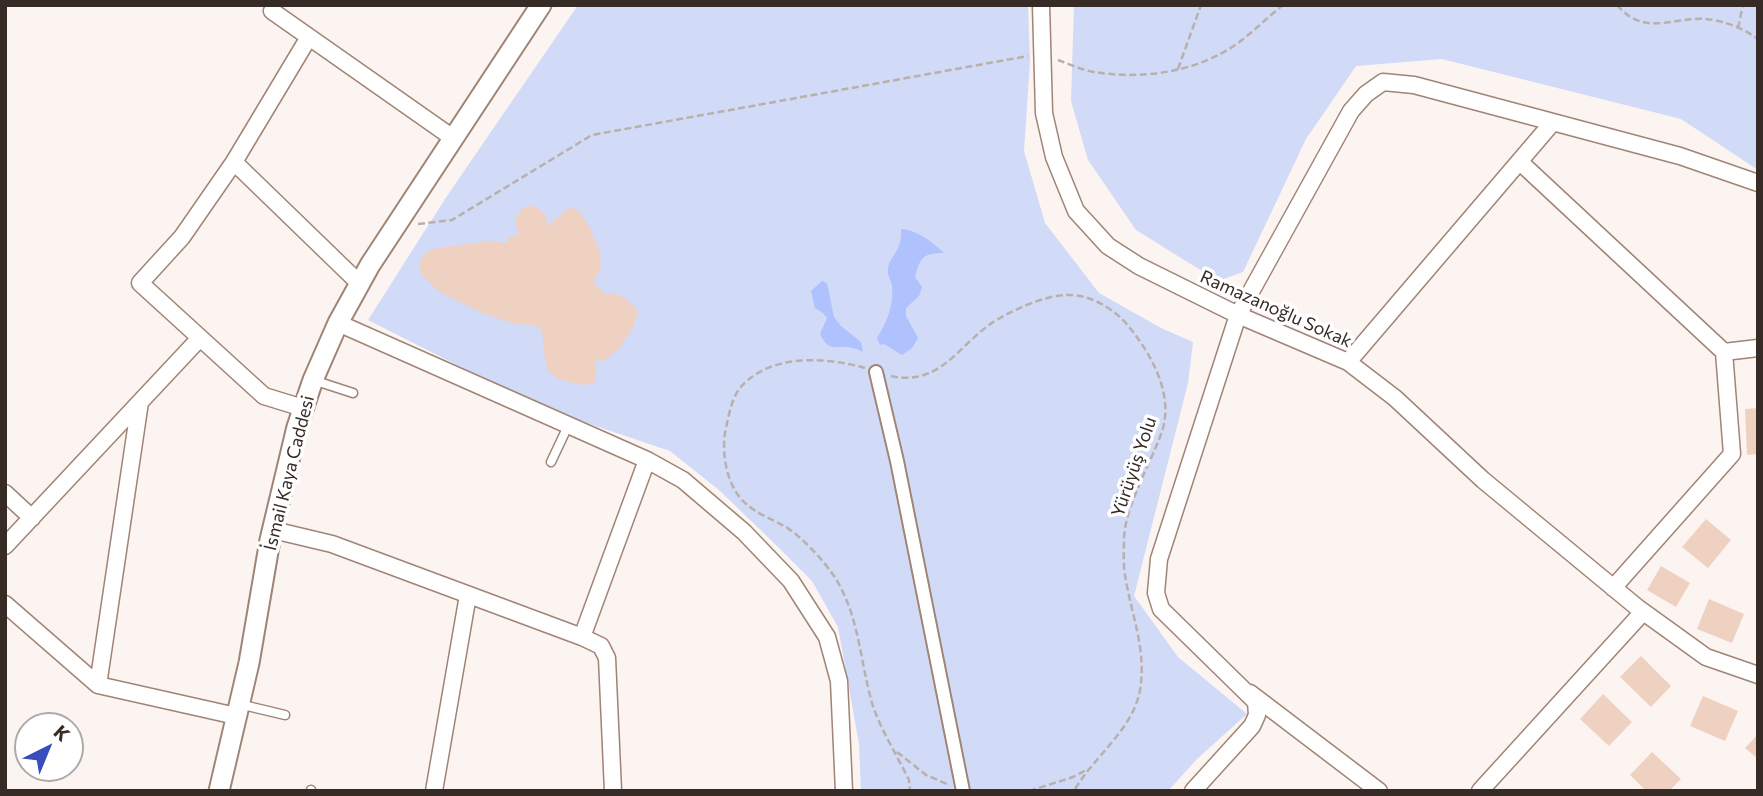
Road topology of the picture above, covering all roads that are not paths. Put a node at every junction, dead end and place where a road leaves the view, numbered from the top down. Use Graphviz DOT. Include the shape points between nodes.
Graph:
graph roads {
  1 [pos="541,5"];
  2 [pos="1041,5"];
  3 [pos="272,12"];
  4 [pos="309,37"];
  5 [pos="1553,122"];
  6 [pos="453,138"];
  7 [pos="1520,162"];
  8 [pos="234,163"];
  9 [pos="1758,183"];
  10 [pos="359,283"];
  11 [pos="1238,315"];
  12 [pos="338,323"];
  13 [pos="200,338"];
  14 [pos="1758,348"];
  15 [pos="1724,352"];
  16 [pos="1348,362"];
  17 [pos="876,372"];
  18 [pos="313,380"];
  19 [pos="353,393"];
  20 [pos="140,402"];
  21 [pos="303,408"];
  22 [pos="568,426"];
  23 [pos="647,460"];
  24 [pos="551,462"];
  25 [pos="5,493"];
  26 [pos="32,518"];
  27 [pos="273,530"];
  28 [pos="5,546"];
  29 [pos="1613,588"];
  30 [pos="468,595"];
  31 [pos="5,604"];
  32 [pos="1643,612"];
  33 [pos="582,637"];
  34 [pos="1758,675"];
  35 [pos="1237,682"];
  36 [pos="98,685"];
  37 [pos="238,710"];
  38 [pos="285,715"];
  39 [pos="963,790"];
  40 [pos="219,791"];
  41 [pos="433,791"];
  42 [pos="612,791"];
  43 [pos="844,791"];
  44 [pos="1193,791"];
  45 [pos="1380,791"];
  46 [pos="1480,791"];
  1 -- 6 [label="street, İsmail Kaya Caddesi"];
  2 -- 11 [label="street, Ramazanoğlu Sokak" via="1044,113 1054,157 1076,211 1108,246 1139,266"];
  3 -- 4 [label="street"];
  4 -- 6 [label="street"];
  4 -- 8 [label="street"];
  5 -- 7 [label="street"];
  5 -- 9 [label="street" via="1680,156"];
  5 -- 11 [label="street" via="1414,85 1383,82 1351,111"];
  6 -- 10 [label="street, İsmail Kaya Caddesi"];
  7 -- 15 [label="street"];
  7 -- 16 [label="street"];
  8 -- 10 [label="street"];
  8 -- 13 [label="street" via="182,237 140,283"];
  10 -- 12 [label="street, İsmail Kaya Caddesi"];
  11 -- 16 [label="street, Ramazanoğlu Sokak"];
  11 -- 35 [label="street" via="1159,559 1156,593 1161,609"];
  12 -- 18 [label="street, İsmail Kaya Caddesi"];
  12 -- 22 [label="street"];
  13 -- 20 [label="street"];
  13 -- 21 [label="street" via="264,396"];
  14 -- 15 [label="street"];
  15 -- 29 [label="street" via="1732,454"];
  16 -- 29 [label="street, Ramazanoğlu Sokak"];
  17 -- 39 [label="street"];
  18 -- 19 [label="lane"];
  18 -- 21 [label="street, İsmail Kaya Caddesi"];
  20 -- 26 [label="street"];
  20 -- 36 [label="street"];
  21 -- 27 [label="street, İsmail Kaya Caddesi"];
  22 -- 23 [label="street"];
  22 -- 24 [label="lane"];
  23 -- 33 [label="street"];
  23 -- 43 [label="street" via="682,480 744,532 791,581 827,637 839,681"];
  25 -- 26 [label="street"];
  26 -- 28 [label="street"];
  27 -- 30 [label="street" via="332,544"];
  27 -- 37 [label="street, İsmail Kaya Caddesi"];
  29 -- 32 [label="street, Ramazanoğlu Sokak"];
  30 -- 33 [label="street"];
  30 -- 41 [label="street"];
  31 -- 36 [label="street"];
  32 -- 34 [label="street, Ramazanoğlu Sokak" via="1706,657"];
  32 -- 46 [label="street"];
  33 -- 42 [label="street" via="601,646 607,658"];
  35 -- 44 [label="street" via="1256,702 1257,715"];
  35 -- 45 [label="street"];
  36 -- 37 [label="street"];
  37 -- 38 [label="lane"];
  37 -- 40 [label="street, İsmail Kaya Caddesi"];
}
